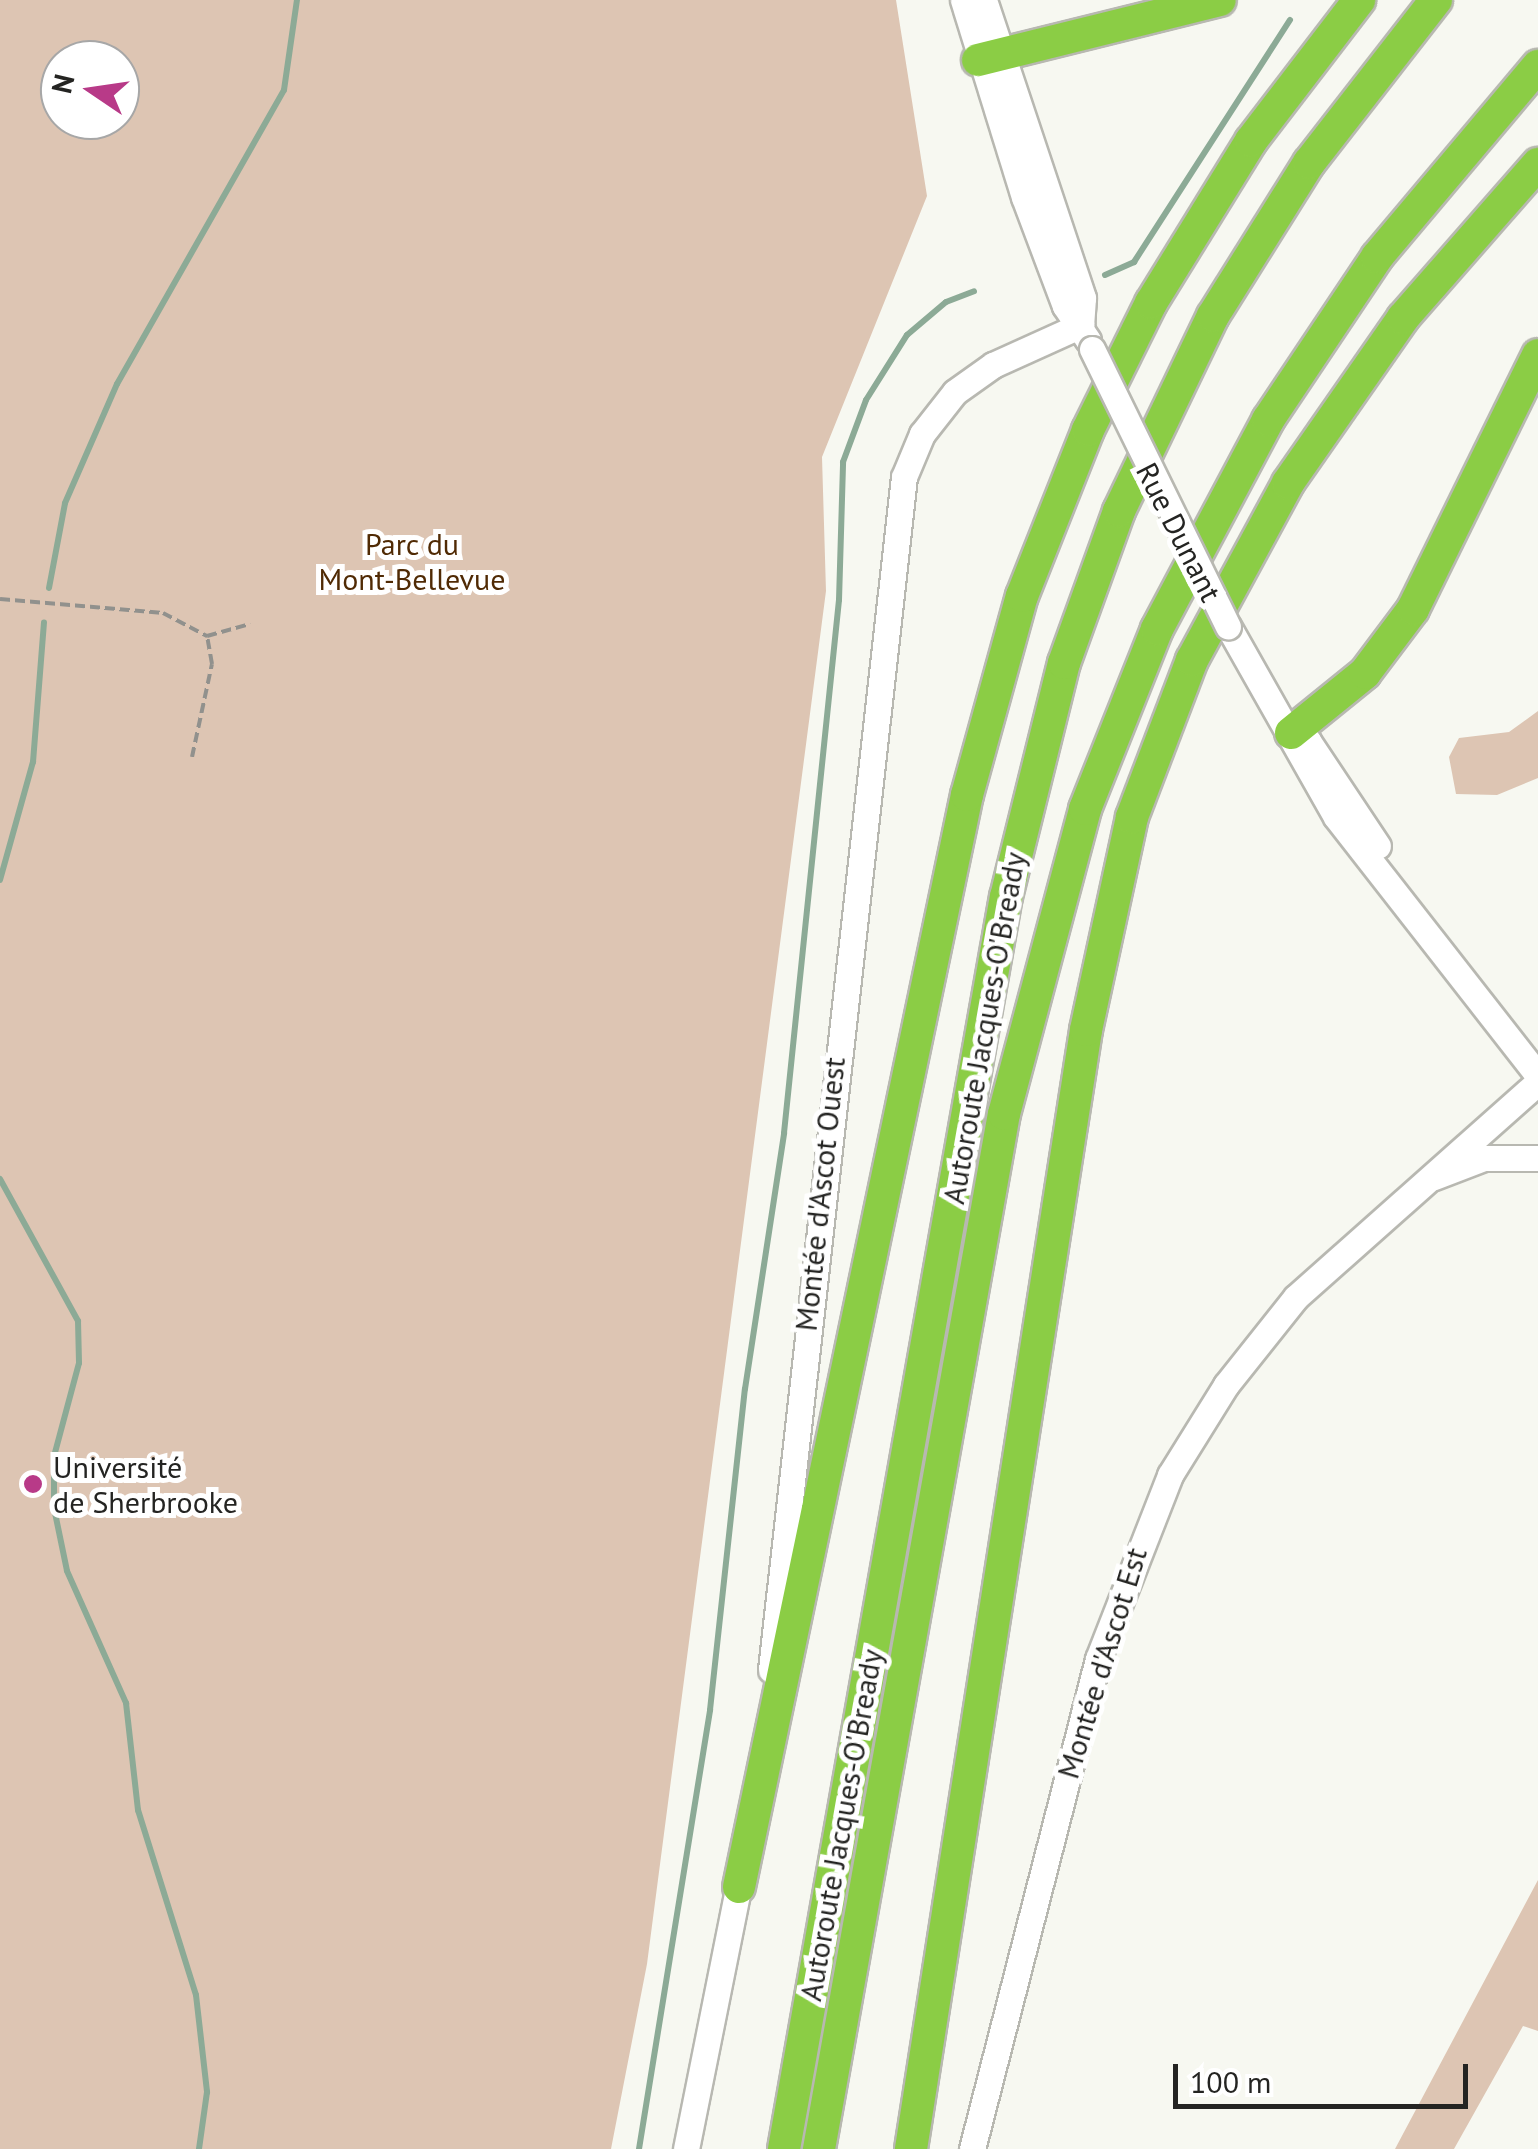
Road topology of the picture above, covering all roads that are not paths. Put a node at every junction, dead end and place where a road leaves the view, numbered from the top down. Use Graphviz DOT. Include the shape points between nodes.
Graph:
graph roads {
  1 [pos="963,0"];
  2 [pos="984,0"];
  3 [pos="1220,0"];
  4 [pos="1358,0"];
  5 [pos="1436,0"];
  6 [pos="989,58"];
  7 [pos="1538,66"];
  8 [pos="1538,164"];
  9 [pos="1081,324"];
  10 [pos="1538,355"];
  11 [pos="1291,733"];
  12 [pos="1538,1079"];
  13 [pos="1538,1158"];
  14 [pos="1412,1189"];
  15 [pos="739,1887"];
  16 [pos="686,2149"];
  17 [pos="784,2149"];
  18 [pos="819,2149"];
  19 [pos="910,2149"];
  20 [pos="972,2149"];
  1 -- 6 [label="street, Rue Dunant"];
  2 -- 6 [label="street, Rue Dunant"];
  3 -- 6 [label="highway"];
  4 -- 15 [label="highway" via="1268,117 1151,304 1088,430 1017,611 966,796"];
  5 -- 17 [label="highway, Autoroute Jacques-O'Bready" via="1308,163 1213,316 1119,511 1053,700 1000,931"];
  6 -- 9 [label="street, Rue Dunant" via="1083,298"];
  7 -- 18 [label="highway, Autoroute Jacques-O'Bready" via="1377,257 1258,437 1157,629 1084,809 1004,1114"];
  8 -- 19 [label="highway" via="1412,307 1306,454 1208,628 1139,794 1091,997"];
  9 -- 11 [label="street, Rue Dunant, bridge" via="1238,643"];
  9 -- 15 [label="street, Montée d'Ascot Ouest" via="993,365 955,392 929,422 904,477 776,1623"];
  10 -- 11 [label="highway" via="1413,609 1355,682"];
  11 -- 12 [label="street, Rue Dunant" via="1293,752 1336,817"];
  12 -- 14 [label="street, Montée d'Ascot Est"];
  13 -- 14 [label="street" via="1484,1158"];
  14 -- 20 [label="street, Montée d'Ascot Est" via="1261,1338 1197,1430 1146,1524 1094,1671"];
  15 -- 16 [label="street, Montée d'Ascot Ouest"];
}
